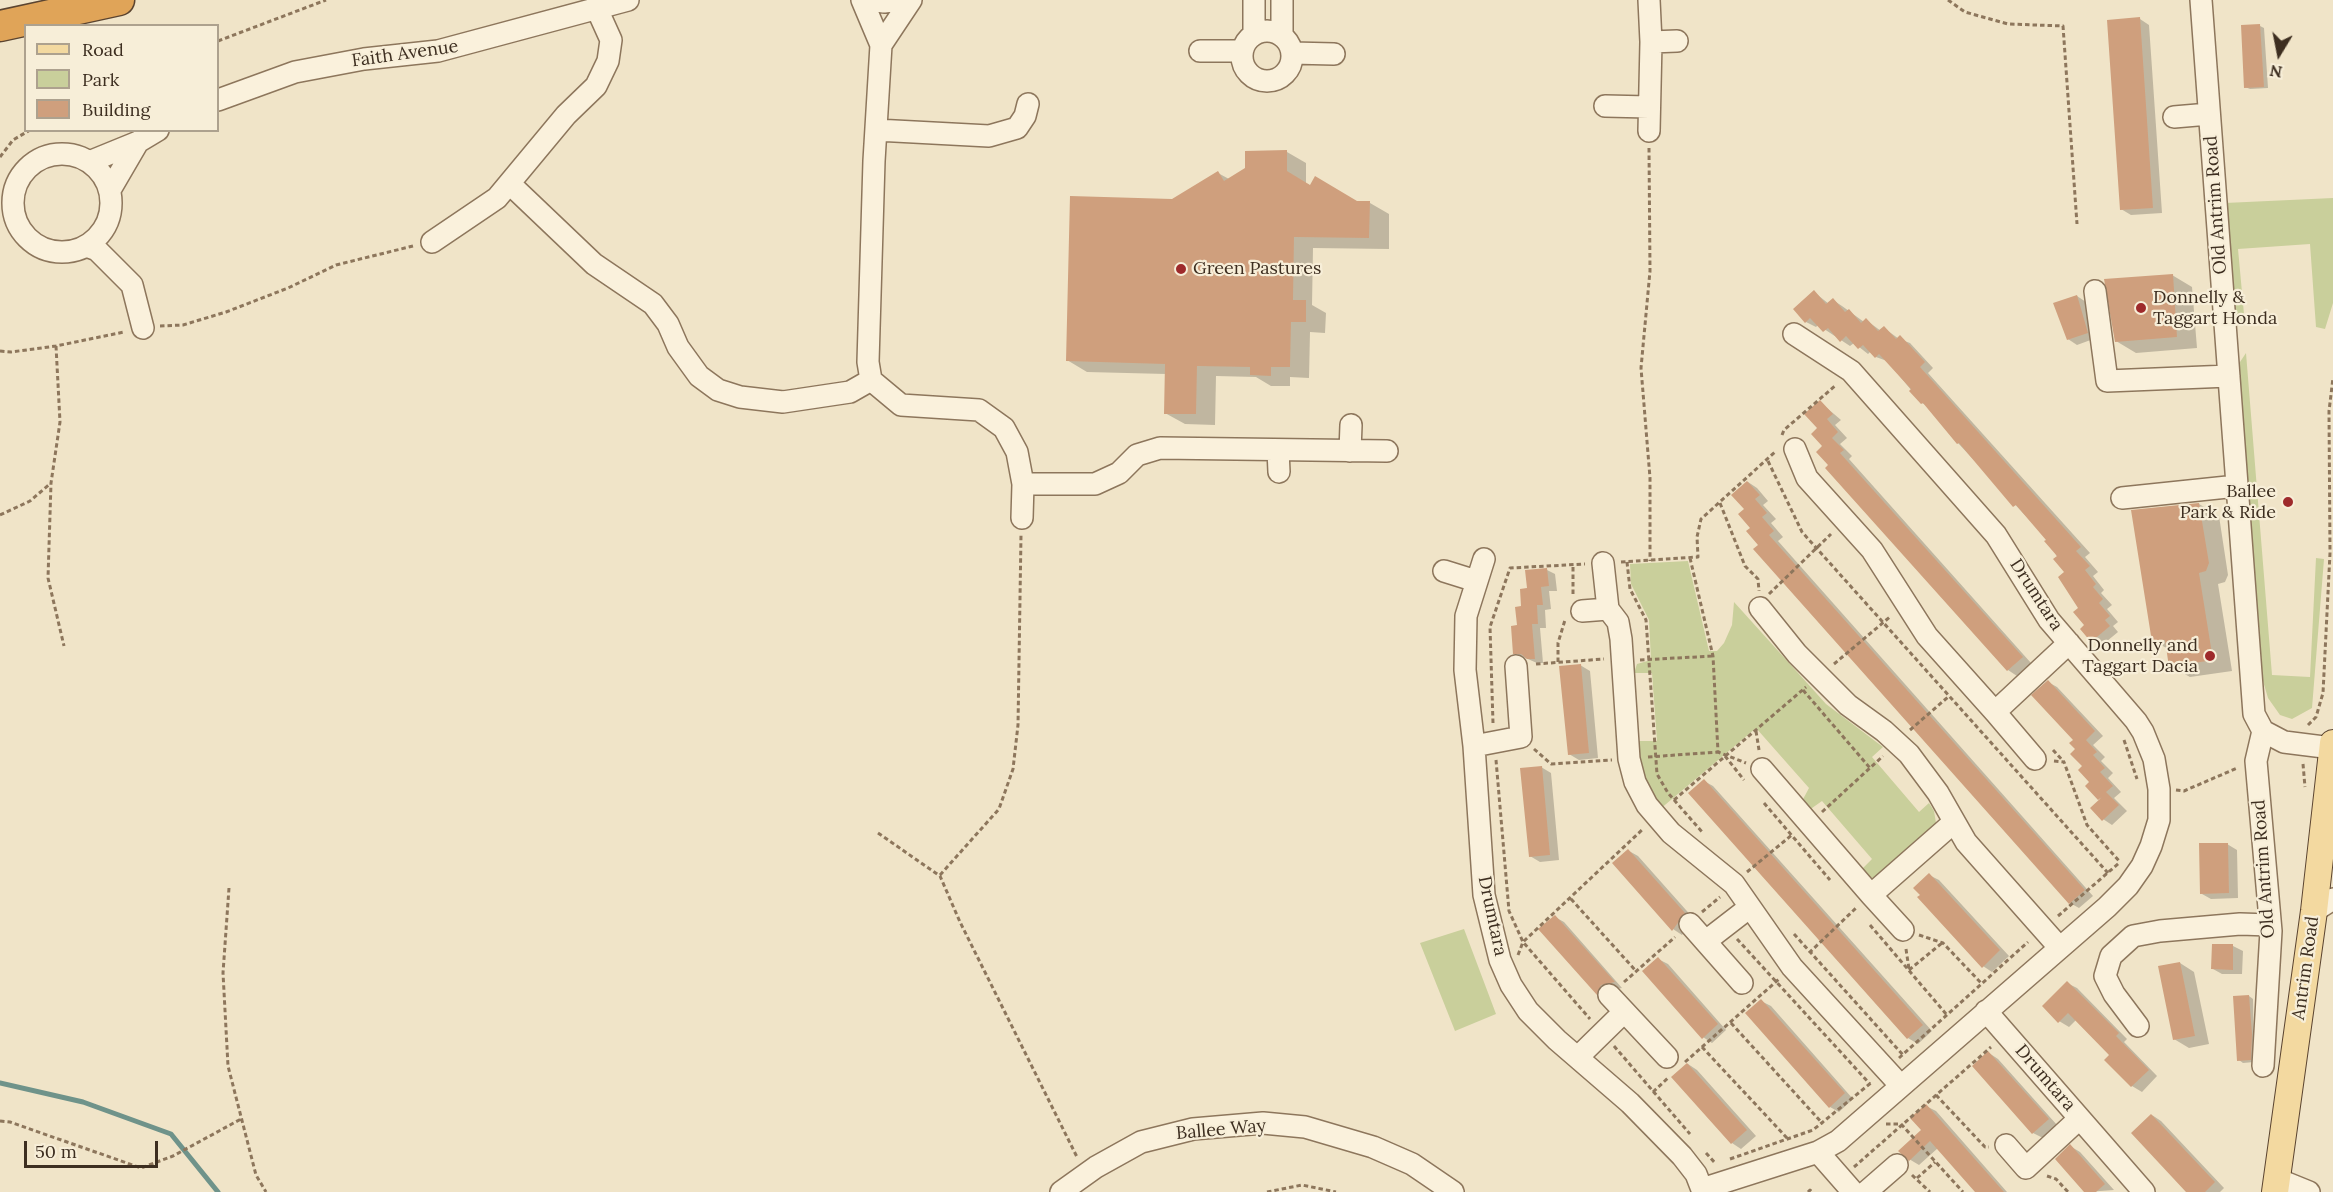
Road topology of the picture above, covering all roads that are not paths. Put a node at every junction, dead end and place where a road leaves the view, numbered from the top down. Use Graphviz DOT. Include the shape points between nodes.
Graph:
graph roads {
  1 [pos="119,0"];
  2 [pos="628,0"];
  3 [pos="862,0"];
  4 [pos="871,0"];
  5 [pos="900,0"];
  6 [pos="911,0"];
  7 [pos="1254,0"];
  8 [pos="1282,0"];
  9 [pos="1648,0"];
  10 [pos="2201,0"];
  11 [pos="597,9"];
  12 [pos="0,26"];
  13 [pos="1677,41"];
  14 [pos="1248,42"];
  15 [pos="1651,42"];
  16 [pos="1287,44"];
  17 [pos="881,45"];
  18 [pos="1200,51"];
  19 [pos="1334,54"];
  20 [pos="219,100"];
  21 [pos="1028,104"];
  22 [pos="1605,106"];
  23 [pos="1649,107"];
  24 [pos="2209,114"];
  25 [pos="2174,117"];
  26 [pos="876,130"];
  27 [pos="1649,131"];
  28 [pos="155,132"];
  29 [pos="138,142"];
  30 [pos="89,162"];
  31 [pos="9,183"];
  32 [pos="510,184"];
  33 [pos="110,190"];
  34 [pos="8,212"];
  35 [pos="432,242"];
  36 [pos="86,246"];
  37 [pos="2095,291"];
  38 [pos="143,328"];
  39 [pos="1794,334"];
  40 [pos="2229,376"];
  41 [pos="871,381"];
  42 [pos="1351,425"];
  43 [pos="1795,449"];
  44 [pos="1278,450"];
  45 [pos="1350,451"];
  46 [pos="1387,451"];
  47 [pos="1279,472"];
  48 [pos="1023,484"];
  49 [pos="2237,486"];
  50 [pos="2122,498"];
  51 [pos="1022,518"];
  52 [pos="1484,559"];
  53 [pos="1603,563"];
  54 [pos="1444,571"];
  55 [pos="1476,581"];
  56 [pos="1760,608"];
  57 [pos="1608,609"];
  58 [pos="1582,611"];
  59 [pos="2069,643"];
  60 [pos="1516,666"];
  61 [pos="1995,712"];
  62 [pos="2263,731"];
  63 [pos="1484,743"];
  64 [pos="2333,743"];
  65 [pos="2332,748"];
  66 [pos="2034,759"];
  67 [pos="1762,769"];
  68 [pos="2330,810"];
  69 [pos="1953,823"];
  70 [pos="1863,901"];
  71 [pos="2324,905"];
  72 [pos="1750,906"];
  73 [pos="1690,924"];
  74 [pos="2270,925"];
  75 [pos="1903,930"];
  76 [pos="1706,941"];
  77 [pos="2059,947"];
  78 [pos="1742,983"];
  79 [pos="1609,995"];
  80 [pos="2267,1008"];
  81 [pos="2300,1010"];
  82 [pos="1624,1011"];
  83 [pos="1986,1011"];
  84 [pos="2138,1026"];
  85 [pos="1578,1057"];
  86 [pos="1666,1057"];
  87 [pos="2263,1066"];
  88 [pos="1900,1086"];
  89 [pos="2079,1119"];
  90 [pos="2006,1145"];
  91 [pos="1818,1152"];
  92 [pos="1897,1165"];
  93 [pos="2276,1186"];
  94 [pos="1703,1191"];
  95 [pos="1061,1192"];
  96 [pos="1453,1192"];
  97 [pos="1853,1192"];
  98 [pos="1866,1192"];
  99 [pos="2144,1192"];
  100 [pos="2309,1192"];
  1 -- 12 [label="highway"];
  2 -- 11 [label="street, Faith Avenue"];
  3 -- 17 [label="street"];
  4 -- 5 [label="street"];
  6 -- 17 [label="street"];
  7 -- 14 [label="street"];
  8 -- 16 [label="street"];
  9 -- 15 [label="street"];
  10 -- 24 [label="street, Old Antrim Road"];
  11 -- 20 [label="street, Faith Avenue" via="438,51 295,72"];
  11 -- 32 [label="street" via="610,40 608,61 596,86 566,115"];
  13 -- 15 [label="street"];
  14 -- 16 [label="street" via="1268,30"];
  14 -- 16 [label="street" via="1242,59 1248,73 1270,81 1289,68"];
  14 -- 18 [label="street"];
  15 -- 23 [label="street"];
  16 -- 19 [label="street"];
  17 -- 26 [label="street"];
  21 -- 26 [label="street" via="1017,128 989,136 956,128"];
  22 -- 23 [label="street"];
  23 -- 27 [label="street"];
  24 -- 25 [label="street"];
  24 -- 40 [label="street, Old Antrim Road" via="2236,340"];
  26 -- 41 [label="street" via="868,362"];
  28 -- 29 [label="street"];
  29 -- 30 [label="street"];
  29 -- 33 [label="street"];
  30 -- 31 [label="street" via="74,155 57,154 40,159"];
  30 -- 33 [label="street" via="103,175"];
  31 -- 34 [label="street" via="14,198"];
  32 -- 35 [label="street" via="455,229"];
  32 -- 41 [label="street" via="594,264 653,304 699,376 717,390 783,402 850,392"];
  33 -- 36 [label="street" via="107,224"];
  34 -- 36 [label="street" via="37,245 53,251"];
  36 -- 38 [label="street" via="97,250 132,285"];
  37 -- 40 [label="street" via="2107,381"];
  39 -- 59 [label="street, Drumtara" via="1851,371 1996,535 2041,609"];
  40 -- 49 [label="street, Old Antrim Road"];
  41 -- 48 [label="street" via="901,405 979,410 1004,428 1017,452"];
  42 -- 45 [label="street"];
  43 -- 61 [label="street" via="1807,478 1872,550 1927,636"];
  44 -- 45 [label="street"];
  44 -- 47 [label="street"];
  44 -- 48 [label="street" via="1160,448 1137,455 1119,473 1095,484"];
  45 -- 46 [label="street"];
  48 -- 51 [label="street"];
  49 -- 50 [label="street"];
  49 -- 62 [label="street, Old Antrim Road" via="2254,714"];
  52 -- 55 [label="street, Drumtara"];
  53 -- 57 [label="street"];
  54 -- 55 [label="street"];
  55 -- 63 [label="street, Drumtara" via="1466,616 1464,646 1467,702"];
  56 -- 69 [label="street" via="1848,705 1884,730 1909,754 1938,793"];
  57 -- 58 [label="street"];
  57 -- 72 [label="street" via="1618,622 1614,659 1620,760 1654,816 1734,884"];
  59 -- 61 [label="street"];
  59 -- 77 [label="street, Drumtara" via="2143,732 2154,759 2159,820 2142,866 2107,907"];
  60 -- 63 [label="street" via="1521,737"];
  61 -- 66 [label="street"];
  62 -- 65 [label="street" via="2284,742"];
  62 -- 74 [label="street, Old Antrim Road" via="2256,761"];
  63 -- 85 [label="street, Drumtara" via="1484,895 1500,960 1528,1011"];
  64 -- 65 [label="main road, Antrim Road"];
  65 -- 68 [label="main road, Antrim Road"];
  67 -- 70 [label="street" via="1810,823"];
  68 -- 71 [label="main road, Antrim Road"];
  69 -- 70 [label="street"];
  69 -- 77 [label="street"];
  70 -- 75 [label="street"];
  71 -- 81 [label="main road, Antrim Road"];
  72 -- 76 [label="street"];
  72 -- 88 [label="street" via="1878,1077"];
  73 -- 76 [label="street"];
  74 -- 80 [label="street, Old Antrim Road"];
  74 -- 84 [label="street" via="2240,924 2133,936 2111,956 2105,976"];
  76 -- 78 [label="street"];
  77 -- 83 [label="street, Drumtara"];
  79 -- 82 [label="street"];
  80 -- 81 [label="street"];
  80 -- 87 [label="street, Old Antrim Road"];
  81 -- 93 [label="main road, Antrim Road"];
  82 -- 85 [label="street"];
  82 -- 86 [label="street"];
  83 -- 88 [label="street, Drumtara"];
  83 -- 89 [label="street, Drumtara"];
  85 -- 94 [label="street, Drumtara" via="1682,1156"];
  88 -- 91 [label="street, Drumtara" via="1838,1141"];
  89 -- 90 [label="street, Drumtara" via="2026,1168"];
  89 -- 99 [label="street, Drumtara"];
  91 -- 94 [label="street, Drumtara" via="1725,1174"];
  91 -- 97 [label="street"];
  92 -- 98 [label="street"];
  93 -- 100 [label="street"];
  95 -- 96 [label="street, Ballee Way" via="1141,1142 1219,1126 1263,1124 1305,1127 1365,1143 1412,1164"];
}
